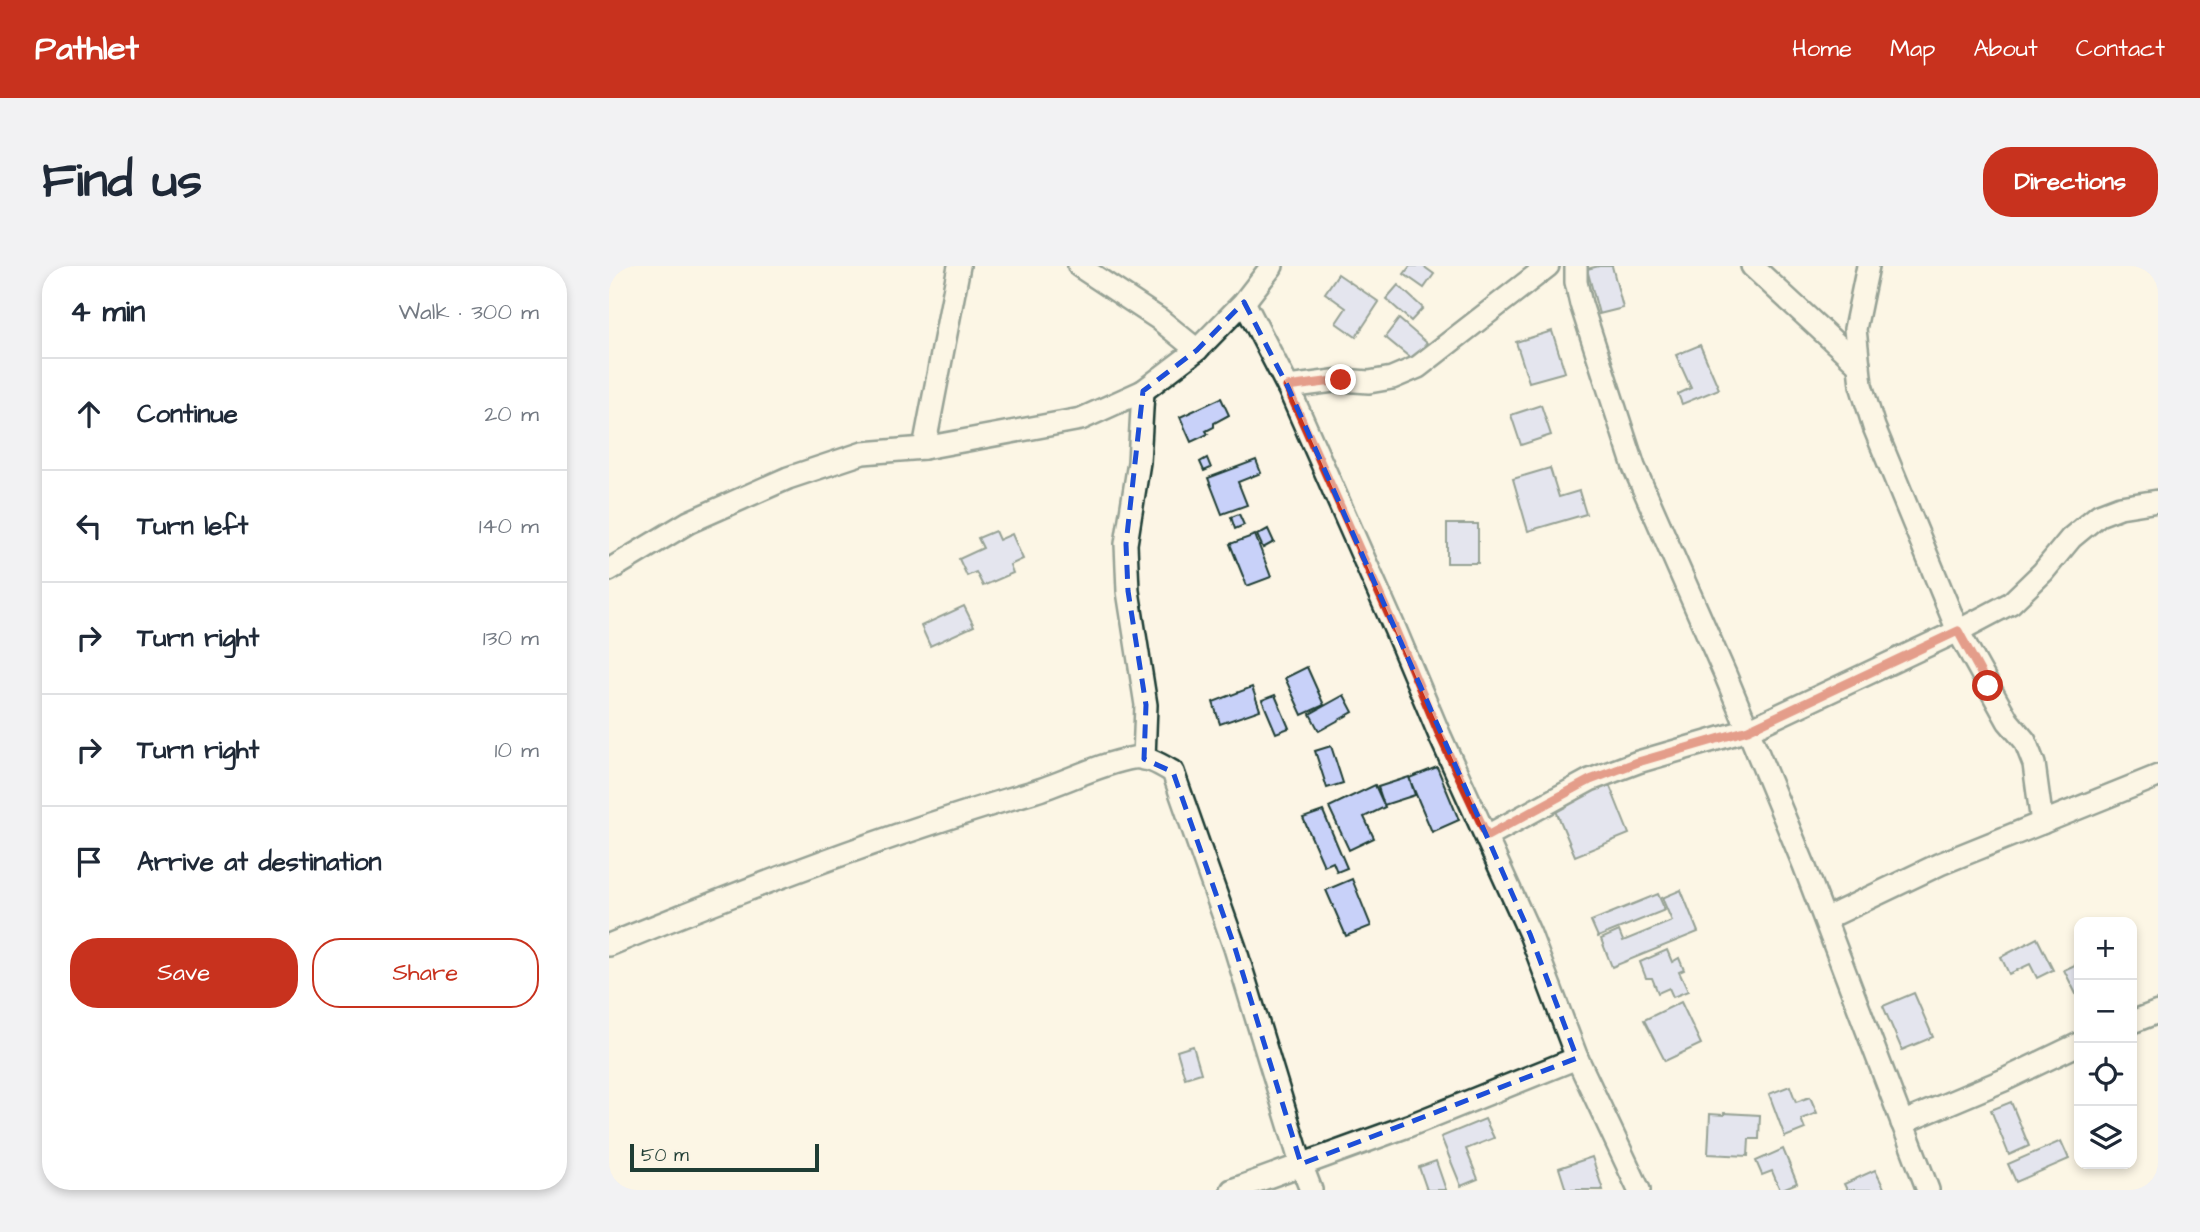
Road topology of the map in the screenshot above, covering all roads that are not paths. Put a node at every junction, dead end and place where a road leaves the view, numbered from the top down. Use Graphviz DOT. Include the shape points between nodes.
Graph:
graph roads {
  1 [pos="959,266"];
  2 [pos="1079,266"];
  3 [pos="1272,266"];
  4 [pos="1548,266"];
  5 [pos="1576,266"];
  6 [pos="1752,266"];
  7 [pos="1868,266"];
  8 [pos="1244,302"];
  9 [pos="1197,349"];
  10 [pos="1859,365"];
  11 [pos="1287,387"];
  12 [pos="1143,391"];
  13 [pos="924,448"];
  14 [pos="2158,501"];
  15 [pos="609,570"];
  16 [pos="1958,631"];
  17 [pos="1748,730"];
  18 [pos="1144,759"];
  19 [pos="2158,776"];
  20 [pos="2042,823"];
  21 [pos="1487,836"];
  22 [pos="1825,919"];
  23 [pos="609,945"];
  24 [pos="2158,1012"];
  25 [pos="2137,1020"];
  26 [pos="2074,1046"];
  27 [pos="1577,1058"];
  28 [pos="1902,1123"];
  29 [pos="1301,1164"];
  30 [pos="1232,1190"];
  31 [pos="1311,1190"];
  32 [pos="1639,1190"];
  33 [pos="1928,1190"];
  1 -- 13 [label="street"];
  2 -- 9 [label="street"];
  3 -- 8 [label="street"];
  4 -- 11 [label="street" via="1418,367 1369,382 1341,380"];
  5 -- 17 [label="street" via="1581,304 1634,467"];
  6 -- 10 [label="street"];
  7 -- 10 [label="street" via="1855,329"];
  8 -- 9 [label="street"];
  8 -- 11 [label="street"];
  9 -- 12 [label="street"];
  10 -- 16 [label="street" via="1874,427"];
  11 -- 21 [label="street"];
  12 -- 13 [label="street" via="1081,419"];
  12 -- 18 [label="street" via="1139,462 1126,544 1128,591 1146,705"];
  13 -- 15 [label="street" via="863,453 788,478 689,522"];
  14 -- 16 [label="street" via="2099,515 2071,537 2011,603"];
  16 -- 17 [label="street"];
  16 -- 20 [label="street" via="2008,721 2025,741 2034,764"];
  17 -- 21 [label="street" via="1590,780"];
  17 -- 22 [label="street"];
  18 -- 23 [label="street" via="1099,768 954,815"];
  18 -- 29 [label="street" via="1173,772 1235,948"];
  19 -- 20 [label="street"];
  20 -- 22 [label="street" via="1940,864"];
  21 -- 27 [label="street"];
  22 -- 28 [label="street"];
  24 -- 25 [label="street"];
  26 -- 28 [label="street"];
  27 -- 29 [label="street"];
  27 -- 32 [label="street"];
  28 -- 33 [label="street"];
  29 -- 30 [label="street"];
  29 -- 31 [label="street"];
}
